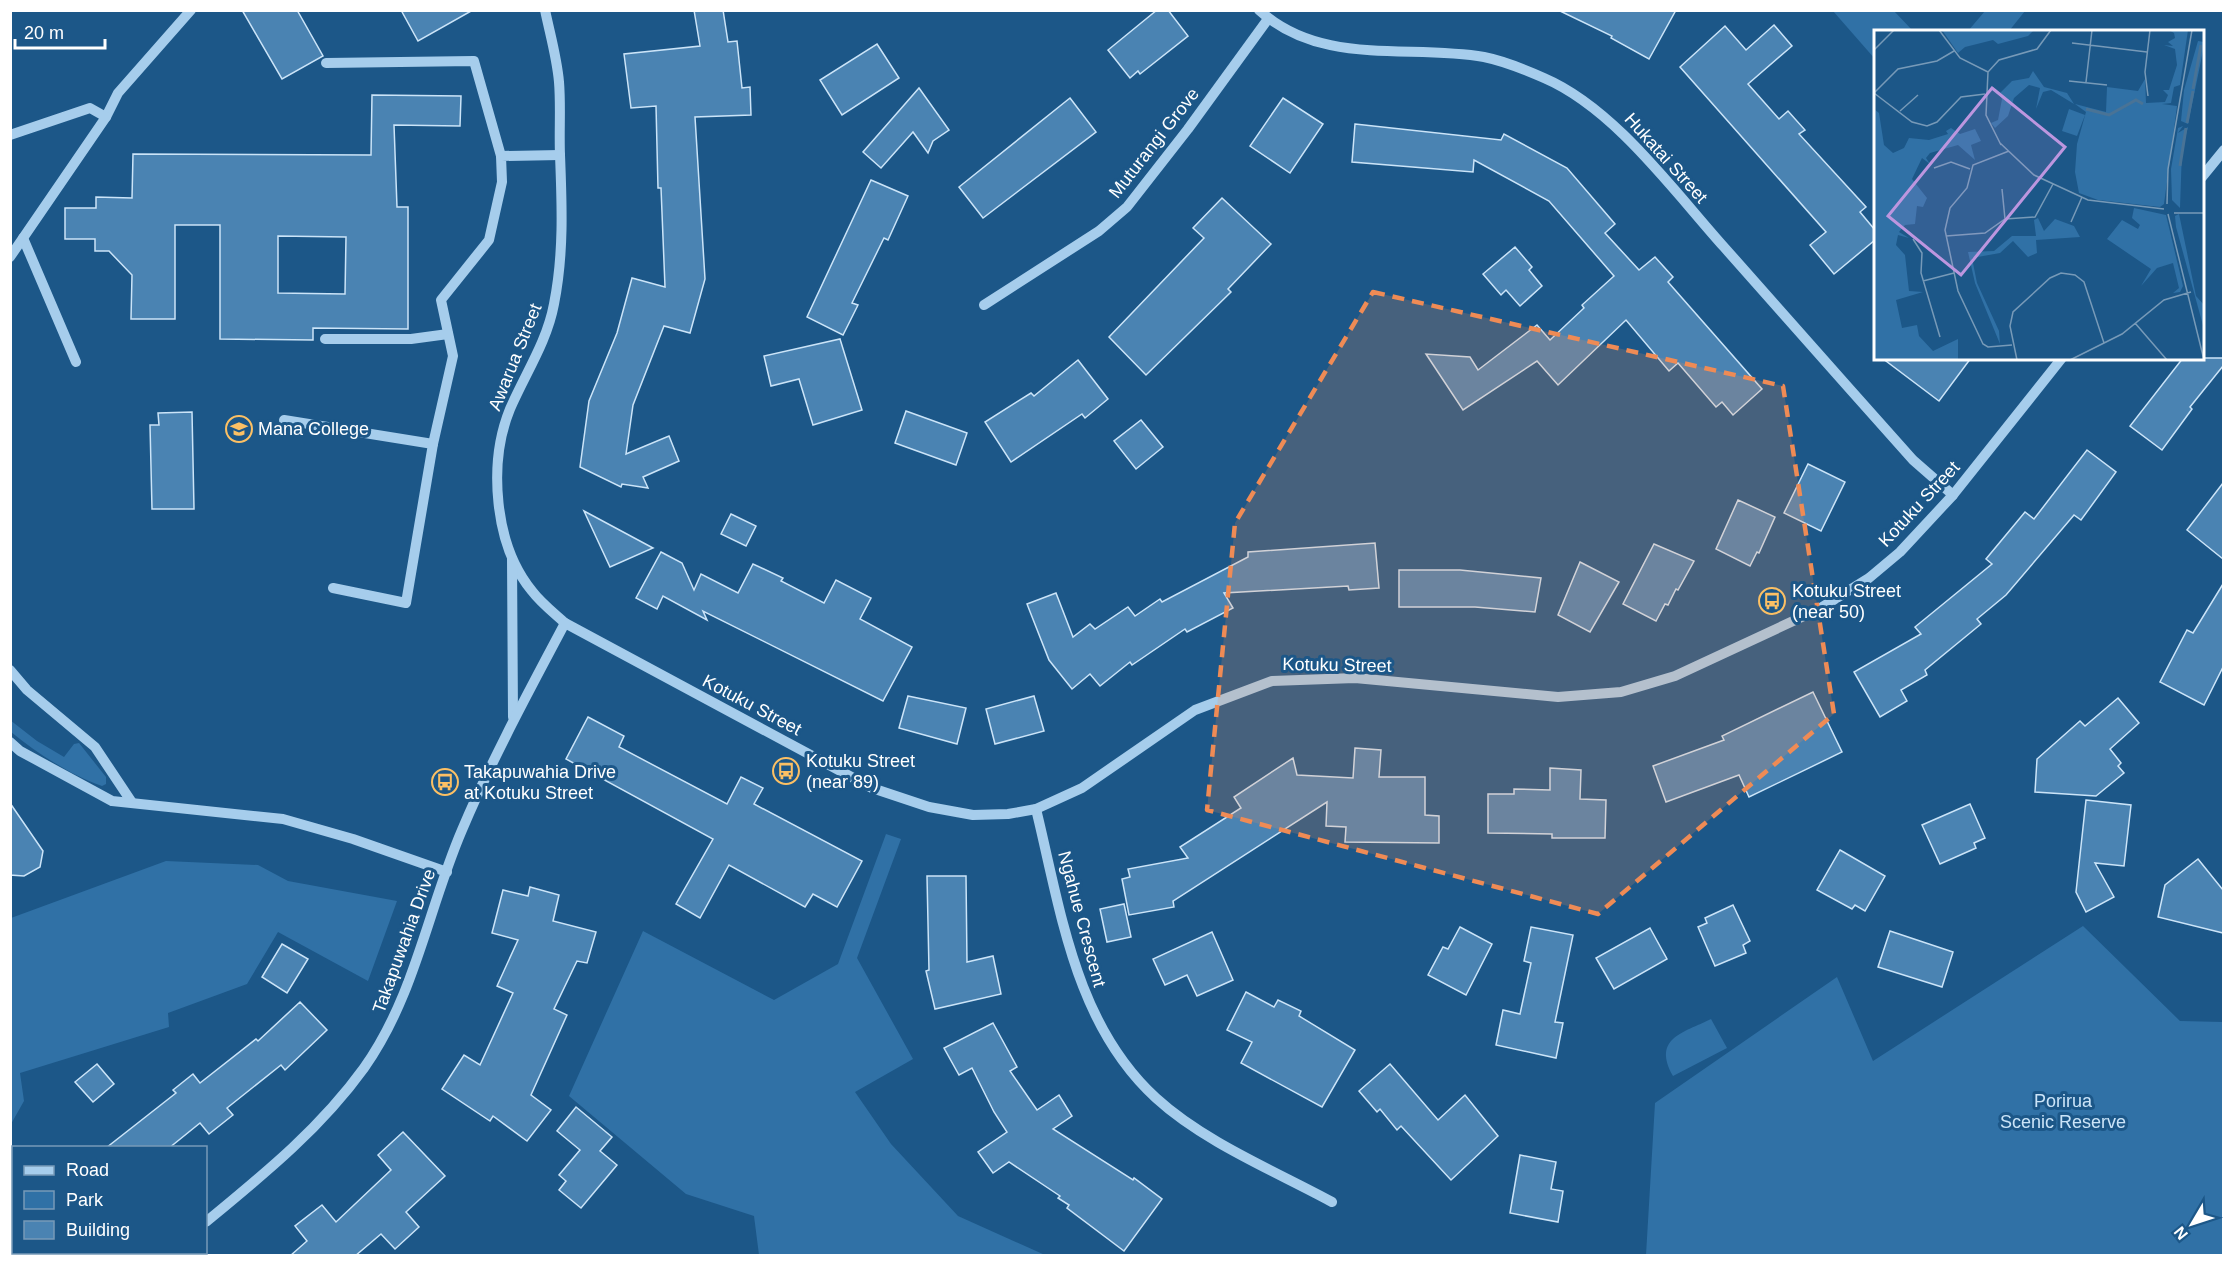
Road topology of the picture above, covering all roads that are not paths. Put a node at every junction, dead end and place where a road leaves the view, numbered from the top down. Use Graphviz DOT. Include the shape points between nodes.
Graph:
graph roads {
  1 [pos="191,10"];
  2 [pos="545,10"];
  3 [pos="1258,10"];
  4 [pos="1268,19"];
  5 [pos="326,63"];
  6 [pos="106,117"];
  7 [pos="10,135"];
  8 [pos="2223,150"];
  9 [pos="560,155"];
  10 [pos="501,156"];
  11 [pos="2204,174"];
  12 [pos="17,245"];
  13 [pos="10,257"];
  14 [pos="984,305"];
  15 [pos="448,334"];
  16 [pos="325,339"];
  17 [pos="2060,360"];
  18 [pos="76,362"];
  19 [pos="284,420"];
  20 [pos="433,444"];
  21 [pos="1953,495"];
  22 [pos="512,555"];
  23 [pos="333,588"];
  24 [pos="565,623"];
  25 [pos="10,670"];
  26 [pos="513,721"];
  27 [pos="10,742"];
  28 [pos="131,801"];
  29 [pos="1036,809"];
  30 [pos="447,872"];
  31 [pos="1332,1202"];
  32 [pos="207,1221"];
  1 -- 6 [label="street" via="118,93"];
  2 -- 9 [label="street, Awarua Street" via="559,81"];
  3 -- 4 [label="street, Hukatai Street"];
  4 -- 14 [label="street, Muturangi Grove" via="1127,207 1099,231"];
  4 -- 21 [label="street, Hukatai Street" via="1295,34 1328,45 1486,58 1544,78 1586,101 1614,125 1668,184 1913,460"];
  5 -- 10 [label="street" via="474,61"];
  6 -- 7 [label="street" via="90,108"];
  6 -- 12 [label="street"];
  8 -- 11 [label="street"];
  9 -- 10 [label="street"];
  9 -- 22 [label="street, Awarua Street" via="561,255 554,306 509,411 498,461 501,519"];
  10 -- 15 [label="street" via="502,182 489,240 441,300"];
  12 -- 13 [label="street"];
  12 -- 18 [label="street"];
  15 -- 16 [label="street" via="411,339"];
  15 -- 20 [label="street" via="453,356"];
  17 -- 21 [label="street, Kotuku Street"];
  19 -- 20 [label="street"];
  20 -- 23 [label="street" via="406,603"];
  21 -- 29 [label="street, Kotuku Street" via="1900,552 1869,578 1819,609 1675,676 1621,692 1558,697 1355,678 1272,681 1195,710 1092,782"];
  22 -- 24 [label="street, Awarua Street" via="532,591"];
  22 -- 26 [label="street"];
  24 -- 26 [label="street, Takapuwahia Drive"];
  24 -- 29 [label="street, Kotuku Street" via="872,788 929,807 973,815"];
  25 -- 28 [label="street" via="27,690 95,747"];
  26 -- 30 [label="street, Takapuwahia Drive" via="461,831"];
  27 -- 28 [label="street" via="112,801"];
  28 -- 30 [label="street" via="283,819 353,838"];
  29 -- 31 [label="street, Ngahue Crescent" via="1085,996 1102,1032 1126,1067 1158,1099 1214,1138"];
  30 -- 32 [label="street, Takapuwahia Drive" via="412,978 366,1066 309,1135"];
}
